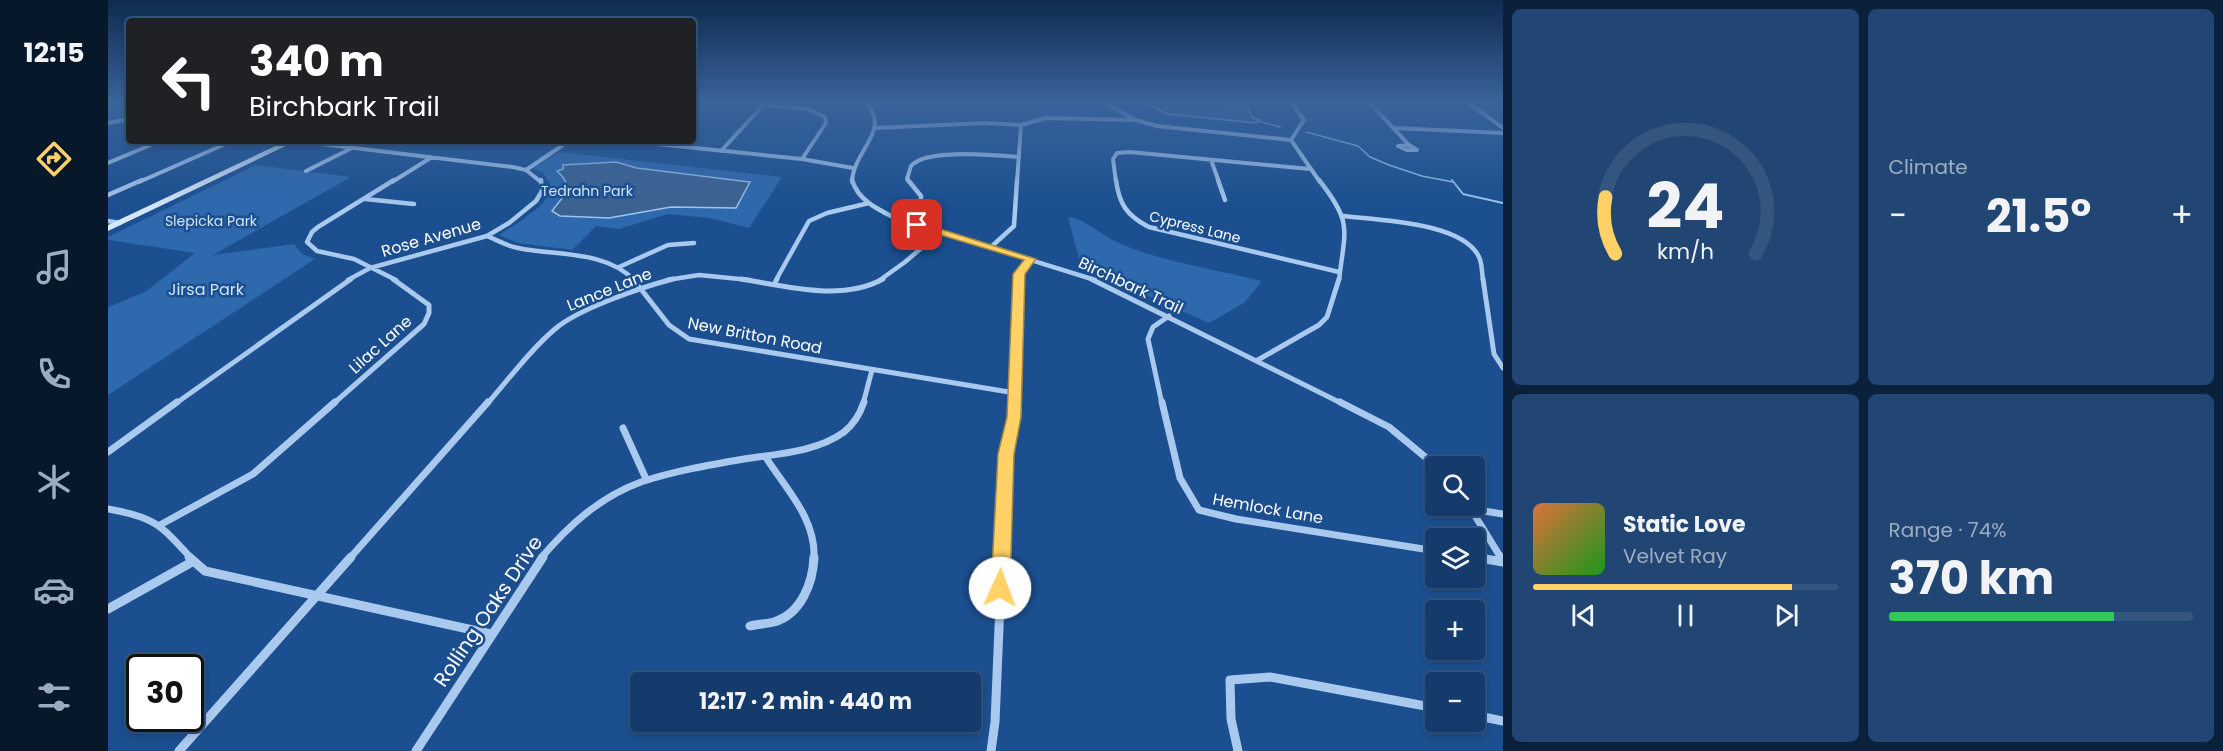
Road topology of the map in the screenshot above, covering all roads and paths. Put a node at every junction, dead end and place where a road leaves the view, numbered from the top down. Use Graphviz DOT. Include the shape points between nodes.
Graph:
graph roads {
  1 [pos="734,137"];
  2 [pos="817,137"];
  3 [pos="869,137"];
  4 [pos="1020,137"];
  5 [pos="1261,137"];
  6 [pos="1292,137"];
  7 [pos="1402,137"];
  8 [pos="1291,140"];
  9 [pos="153,144"];
  10 [pos="224,144"];
  11 [pos="288,144"];
  12 [pos="319,144"];
  13 [pos="565,144"];
  14 [pos="655,144"];
  15 [pos="1409,145"];
  16 [pos="352,148"];
  17 [pos="721,151"];
  18 [pos="432,157"];
  19 [pos="1019,157"];
  20 [pos="802,159"];
  21 [pos="1211,160"];
  22 [pos="108,163"];
  23 [pos="853,168"];
  24 [pos="1310,169"];
  25 [pos="526,170"];
  26 [pos="306,171"];
  27 [pos="108,195"];
  28 [pos="364,199"];
  29 [pos="1225,200"];
  30 [pos="869,203"];
  31 [pos="414,204"];
  32 [pos="1343,216"];
  33 [pos="900,219"];
  34 [pos="108,222"];
  35 [pos="120,223"];
  36 [pos="108,228"];
  37 [pos="940,232"];
  38 [pos="1463,234"];
  39 [pos="488,236"];
  40 [pos="1457,237"];
  41 [pos="694,243"];
  42 [pos="991,247"];
  43 [pos="1030,259"];
  44 [pos="619,267"];
  45 [pos="370,268"];
  46 [pos="1338,272"];
  47 [pos="775,283"];
  48 [pos="644,289"];
  49 [pos="1168,316"];
  50 [pos="1256,361"];
  51 [pos="1503,368"];
  52 [pos="872,370"];
  53 [pos="1015,393"];
  54 [pos="624,428"];
  55 [pos="108,452"];
  56 [pos="765,456"];
  57 [pos="1425,457"];
  58 [pos="646,479"];
  59 [pos="108,509"];
  60 [pos="1485,510"];
  61 [pos="1503,514"];
  62 [pos="1475,516"];
  63 [pos="160,525"];
  64 [pos="1425,549"];
  65 [pos="1485,559"];
  66 [pos="192,562"];
  67 [pos="1503,562"];
  68 [pos="317,596"];
  69 [pos="108,609"];
  70 [pos="750,626"];
  71 [pos="491,634"];
  72 [pos="1425,706"];
  73 [pos="1485,718"];
  74 [pos="1503,721"];
  75 [pos="179,751"];
  76 [pos="416,751"];
  77 [pos="991,751"];
  78 [pos="1238,751"];
  1 -- 17 [label="street"];
  2 -- 20 [label="street"];
  3 -- 23 [label="street"];
  4 -- 19 [label="street"];
  5 -- 8 [label="street"];
  6 -- 8 [label="street"];
  7 -- 15 [label="street"];
  8 -- 24 [label="street"];
  9 -- 22 [label="street"];
  10 -- 27 [label="street"];
  11 -- 35 [label="street"];
  12 -- 16 [label="street"];
  13 -- 25 [label="street"];
  14 -- 17 [label="street"];
  16 -- 18 [label="street"];
  16 -- 26 [label="street"];
  17 -- 20 [label="street"];
  18 -- 25 [label="street"];
  18 -- 28 [label="street, Lilac Lane"];
  19 -- 33 [label="street" via="977,154 914,162 907,179 921,196 921,204"];
  19 -- 42 [label="street" via="1014,226"];
  20 -- 23 [label="street"];
  21 -- 24 [label="street, Cypress Lane"];
  21 -- 29 [label="street"];
  21 -- 46 [label="street, Cypress Lane" via="1117,153 1113,159 1121,209 1157,230"];
  23 -- 30 [label="street, Birchbark Trail" via="853,184"];
  24 -- 32 [label="street"];
  25 -- 39 [label="street, Rose Avenue" via="541,180 540,195"];
  28 -- 31 [label="street"];
  28 -- 45 [label="street, Lilac Lane" via="318,227 307,242 316,251 350,258"];
  30 -- 33 [label="street, Birchbark Trail"];
  30 -- 47 [label="street" via="827,213 809,222"];
  32 -- 40 [label="street"];
  32 -- 46 [label="street"];
  33 -- 37 [label="street, Birchbark Trail"];
  34 -- 35 [label="street"];
  35 -- 36 [label="street"];
  37 -- 42 [label="street, Birchbark Trail"];
  37 -- 47 [label="street, Lance Lane" via="880,281 868,286 835,291"];
  38 -- 40 [label="street"];
  39 -- 44 [label="street, New Britton Road" via="516,248 584,256"];
  39 -- 45 [label="street, Rose Avenue"];
  40 -- 51 [label="street" via="1475,249 1480,258 1494,354"];
  41 -- 44 [label="street" via="668,245"];
  42 -- 43 [label="street, Birchbark Trail"];
  43 -- 49 [label="street, Birchbark Trail" via="1095,280"];
  43 -- 53 [label="street" via="1019,274"];
  44 -- 48 [label="street, New Britton Road"];
  45 -- 55 [label="street, Rose Avenue" via="337,287"];
  45 -- 63 [label="street, Lilac Lane" via="429,305 423,324 253,474"];
  46 -- 50 [label="street" via="1338,286 1327,317 1298,339"];
  47 -- 48 [label="street, Lance Lane" via="697,275"];
  48 -- 52 [label="street, New Britton Road" via="668,327 684,337"];
  48 -- 68 [label="street, Lance Lane" via="586,310 552,331"];
  49 -- 50 [label="street, Birchbark Trail"];
  49 -- 64 [label="street, Hemlock Lane" via="1152,327 1148,344 1180,478 1199,510"];
  50 -- 57 [label="street, Birchbark Trail" via="1389,428"];
  52 -- 53 [label="street, New Britton Road"];
  52 -- 56 [label="street, Rolling Oaks Drive" via="862,408 847,429 810,448"];
  53 -- 77 [label="street" via="1006,454"];
  54 -- 58 [label="street"];
  56 -- 58 [label="street, Rolling Oaks Drive"];
  56 -- 70 [label="street" via="809,526 814,568 796,609 777,621"];
  58 -- 71 [label="street, Rolling Oaks Drive" via="595,505 564,530"];
  59 -- 63 [label="street" via="142,516"];
  60 -- 61 [label="street"];
  62 -- 67 [label="street"];
  63 -- 66 [label="street"];
  65 -- 67 [label="street"];
  66 -- 68 [label="street" via="214,573"];
  66 -- 69 [label="street"];
  68 -- 71 [label="street"];
  68 -- 75 [label="street, Lance Lane"];
  71 -- 76 [label="street, Rolling Oaks Drive"];
  72 -- 78 [label="street" via="1270,677 1230,680 1231,718"];
  73 -- 74 [label="street"];
}
